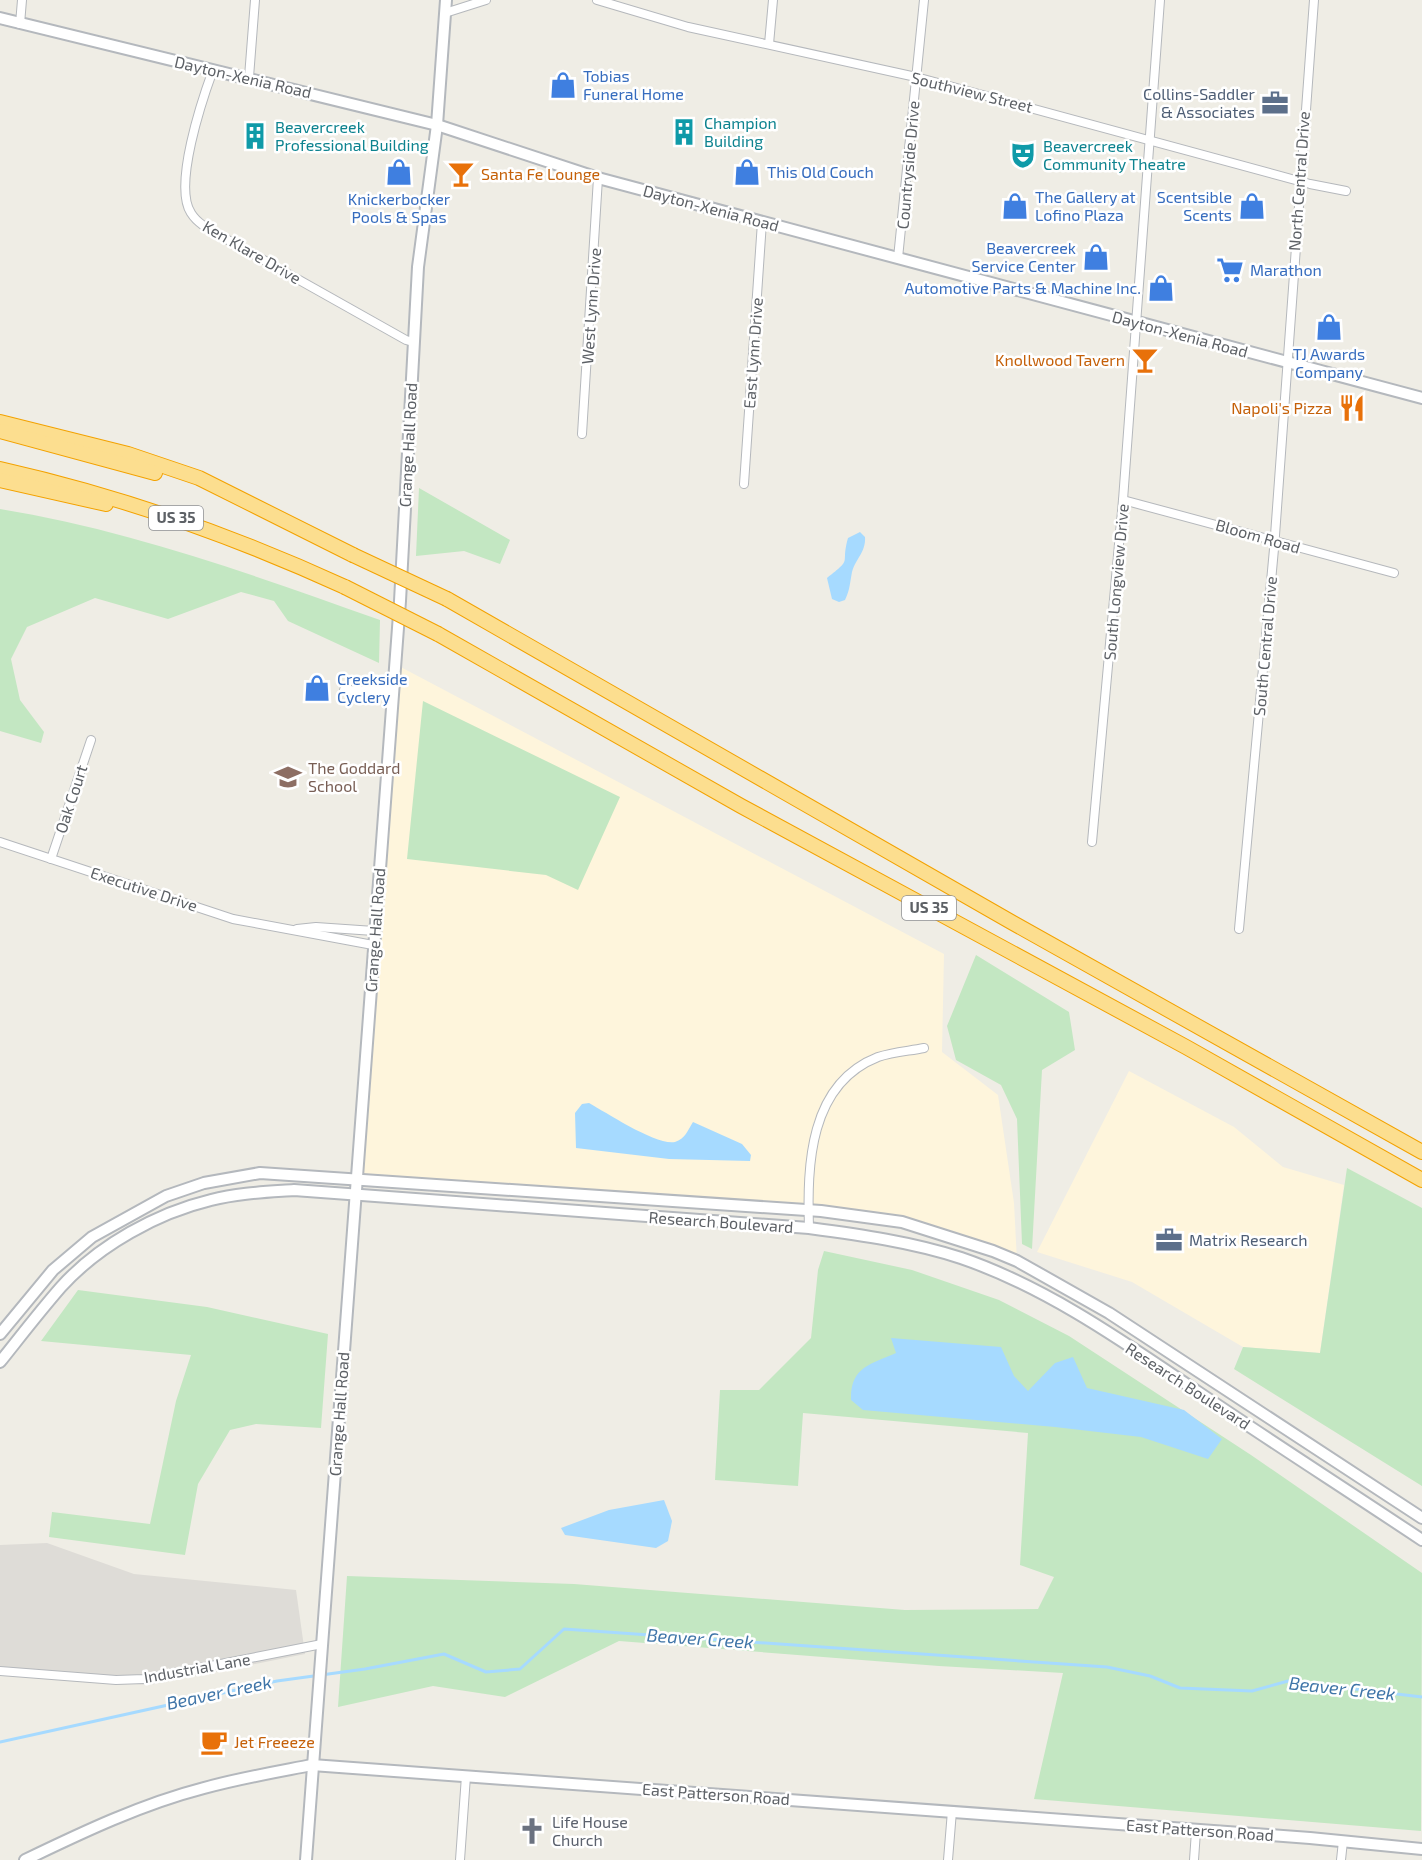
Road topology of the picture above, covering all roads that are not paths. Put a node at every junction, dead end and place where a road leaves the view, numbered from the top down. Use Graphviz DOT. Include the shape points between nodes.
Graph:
graph roads {
  1 [pos="22,0"];
  2 [pos="255,0"];
  3 [pos="446,0"];
  4 [pos="486,0"];
  5 [pos="601,0"];
  6 [pos="773,0"];
  7 [pos="924,0"];
  8 [pos="1160,0"];
  9 [pos="1314,0"];
  10 [pos="445,13"];
  11 [pos="0,18"];
  12 [pos="20,24"];
  13 [pos="769,44"];
  14 [pos="213,70"];
  15 [pos="249,77"];
  16 [pos="916,77"];
  17 [pos="436,125"];
  18 [pos="1149,140"];
  19 [pos="598,178"];
  20 [pos="1299,180"];
  21 [pos="1346,190"];
  22 [pos="762,222"];
  23 [pos="898,258"];
  24 [pos="1134,321"];
  25 [pos="413,342"];
  26 [pos="1287,362"];
  27 [pos="1422,398"];
  28 [pos="0,422"];
  29 [pos="0,431"];
  30 [pos="582,434"];
  31 [pos="0,469"];
  32 [pos="0,480"];
  33 [pos="744,484"];
  34 [pos="1123,500"];
  35 [pos="291,524"];
  36 [pos="1273,542"];
  37 [pos="292,563"];
  38 [pos="1394,573"];
  39 [pos="344,690"];
  40 [pos="393,692"];
  41 [pos="91,740"];
  42 [pos="0,842"];
  43 [pos="1092,842"];
  44 [pos="51,859"];
  45 [pos="1239,929"];
  46 [pos="290,930"];
  47 [pos="374,931"];
  48 [pos="373,945"];
  49 [pos="924,1048"];
  50 [pos="1422,1152"];
  51 [pos="357,1180"];
  52 [pos="1422,1180"];
  53 [pos="355,1195"];
  54 [pos="809,1210"];
  55 [pos="810,1228"];
  56 [pos="0,1334"];
  57 [pos="0,1362"];
  58 [pos="1422,1518"];
  59 [pos="1422,1540"];
  60 [pos="322,1644"];
  61 [pos="0,1671"];
  62 [pos="312,1765"];
  63 [pos="466,1776"];
  64 [pos="952,1811"];
  65 [pos="1196,1831"];
  66 [pos="1343,1841"];
  67 [pos="1422,1849"];
  68 [pos="25,1860"];
  69 [pos="306,1860"];
  70 [pos="460,1860"];
  71 [pos="948,1860"];
  72 [pos="1194,1860"];
  73 [pos="1341,1860"];
  1 -- 12 [label="street"];
  2 -- 15 [label="street"];
  3 -- 10 [label="main road, Grange Hall Road"];
  4 -- 10 [label="street"];
  5 -- 13 [label="street, Southview Street" via="688,27"];
  6 -- 13 [label="street"];
  7 -- 16 [label="street, Countryside Drive"];
  8 -- 18 [label="street, South Longview Drive"];
  9 -- 20 [label="street, North Central Drive"];
  10 -- 17 [label="main road, Grange Hall Road"];
  11 -- 12 [label="main road, Dayton-Xenia Road"];
  12 -- 14 [label="main road, Dayton-Xenia Road"];
  13 -- 16 [label="street, Southview Street"];
  14 -- 15 [label="main road, Dayton-Xenia Road"];
  14 -- 25 [label="street, Ken Klare Drive" via="203,96 186,174 190,212 228,240"];
  15 -- 17 [label="main road, Dayton-Xenia Road"];
  16 -- 18 [label="street, Southview Street"];
  16 -- 23 [label="street, Countryside Drive"];
  17 -- 19 [label="main road, Dayton-Xenia Road"];
  17 -- 25 [label="main road, Grange Hall Road"];
  18 -- 20 [label="street, Southview Street"];
  18 -- 24 [label="street, South Longview Drive"];
  19 -- 22 [label="main road, Dayton-Xenia Road"];
  19 -- 30 [label="street, West Lynn Drive"];
  20 -- 21 [label="street, Southview Street"];
  20 -- 26 [label="street, North Central Drive"];
  22 -- 23 [label="main road, Dayton-Xenia Road"];
  22 -- 33 [label="street, East Lynn Drive"];
  23 -- 24 [label="main road, Dayton-Xenia Road"];
  24 -- 26 [label="main road, Dayton-Xenia Road"];
  24 -- 34 [label="street, South Longview Drive"];
  25 -- 40 [label="main road, Grange Hall Road"];
  26 -- 27 [label="main road, Dayton-Xenia Road"];
  26 -- 36 [label="street, South Central Drive"];
  28 -- 35 [label="highway" via="128,454 199,478"];
  29 -- 35 [label="highway, US 35" via="174,479"];
  31 -- 37 [label="highway, US 35" via="144,507"];
  32 -- 37 [label="highway" via="105,504"];
  34 -- 36 [label="street, Bloom Road"];
  34 -- 43 [label="street, South Longview Drive"];
  35 -- 50 [label="highway, US 35, bridge" via="447,599"];
  36 -- 38 [label="street, Bloom Road"];
  36 -- 45 [label="street, South Central Drive"];
  37 -- 52 [label="highway, US 35, bridge" via="438,634 741,806"];
  39 -- 40 [label="street"];
  40 -- 47 [label="main road, Grange Hall Road"];
  41 -- 44 [label="street, Oak Court"];
  42 -- 44 [label="street, Executive Drive"];
  44 -- 46 [label="street, Executive Drive" via="233,919"];
  46 -- 47 [label="street, Executive Drive" via="316,927"];
  46 -- 48 [label="street, Executive Drive"];
  47 -- 48 [label="main road, Grange Hall Road"];
  48 -- 51 [label="main road, Grange Hall Road"];
  49 -- 54 [label="street" via="892,1053 864,1064 832,1093 814,1136"];
  51 -- 53 [label="main road, Grange Hall Road"];
  51 -- 54 [label="main road, Research Boulevard"];
  51 -- 56 [label="main road, Research Boulevard" via="260,1173 204,1183 166,1196 92,1237 53,1270"];
  53 -- 55 [label="main road, Research Boulevard"];
  53 -- 57 [label="main road, Research Boulevard" via="294,1190 249,1193 210,1200 168,1215 124,1237 63,1285"];
  53 -- 60 [label="main road, Grange Hall Road"];
  54 -- 55 [label="street"];
  54 -- 58 [label="main road, Research Boulevard" via="902,1222 1017,1261 1109,1313"];
  55 -- 59 [label="main road, Research Boulevard" via="912,1244 961,1259 1042,1294"];
  60 -- 61 [label="street, Industrial Lane" via="144,1679"];
  60 -- 62 [label="main road, Grange Hall Road"];
  62 -- 63 [label="main road, East Patterson Road"];
  62 -- 68 [label="main road, East Patterson Road" via="174,1797 122,1815"];
  62 -- 69 [label="main road, Grange Hall Road"];
  63 -- 64 [label="main road, East Patterson Road"];
  63 -- 70 [label="street"];
  64 -- 65 [label="main road, East Patterson Road"];
  64 -- 71 [label="street"];
  65 -- 66 [label="main road, East Patterson Road"];
  65 -- 72 [label="street"];
  66 -- 67 [label="main road, East Patterson Road"];
  66 -- 73 [label="street"];
}
